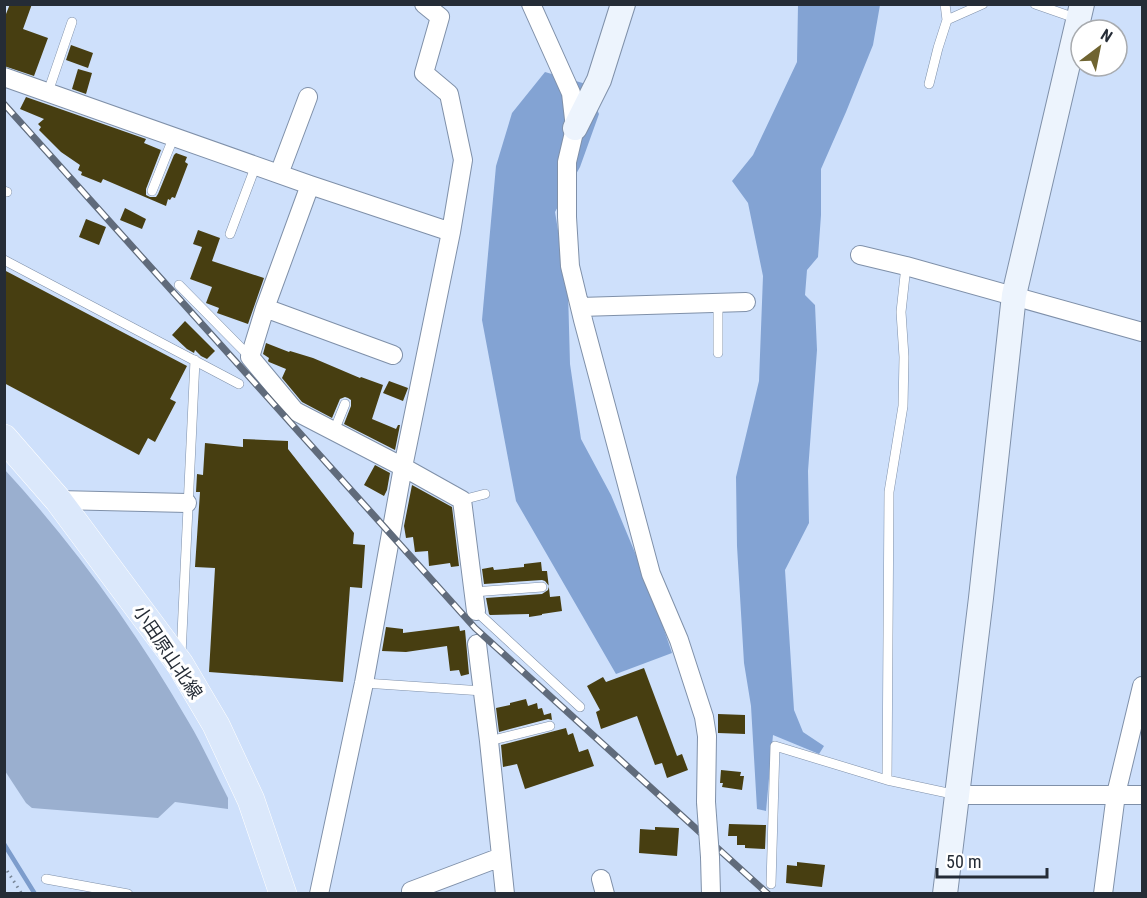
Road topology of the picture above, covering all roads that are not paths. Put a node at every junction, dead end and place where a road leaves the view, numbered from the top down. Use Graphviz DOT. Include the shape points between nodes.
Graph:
graph roads {
  1 [pos="424,4"];
  2 [pos="531,4"];
  3 [pos="623,4"];
  4 [pos="945,4"];
  5 [pos="983,4"];
  6 [pos="1035,4"];
  7 [pos="1080,12"];
  8 [pos="947,20"];
  9 [pos="72,22"];
  10 [pos="4,77"];
  11 [pos="929,84"];
  12 [pos="48,92"];
  13 [pos="308,97"];
  14 [pos="575,128"];
  15 [pos="174,136"];
  16 [pos="256,165"];
  17 [pos="279,174"];
  18 [pos="310,185"];
  19 [pos="152,191"];
  20 [pos="451,232"];
  21 [pos="230,234"];
  22 [pos="860,255"];
  23 [pos="4,260"];
  24 [pos="906,266"];
  25 [pos="179,285"];
  26 [pos="1014,295"];
  27 [pos="746,302"];
  28 [pos="718,303"];
  29 [pos="579,306"];
  30 [pos="265,308"];
  31 [pos="1143,332"];
  32 [pos="718,353"];
  33 [pos="393,355"];
  34 [pos="250,357"];
  35 [pos="195,360"];
  36 [pos="239,384"];
  37 [pos="345,405"];
  38 [pos="334,431"];
  39 [pos="4,438"];
  40 [pos="403,467"];
  41 [pos="485,495"];
  42 [pos="58,500"];
  43 [pos="462,500"];
  44 [pos="187,502"];
  45 [pos="542,587"];
  46 [pos="473,591"];
  47 [pos="476,611"];
  48 [pos="477,644"];
  49 [pos="180,664"];
  50 [pos="364,683"];
  51 [pos="1143,686"];
  52 [pos="483,691"];
  53 [pos="580,707"];
  54 [pos="550,726"];
  55 [pos="489,741"];
  56 [pos="887,780"];
  57 [pos="1116,794"];
  58 [pos="957,795"];
  59 [pos="1143,795"];
  60 [pos="501,857"];
  61 [pos="46,879"];
  62 [pos="771,884"];
  63 [pos="411,891"];
  64 [pos="128,894"];
  65 [pos="283,894"];
  66 [pos="319,894"];
  67 [pos="505,894"];
  68 [pos="711,894"];
  69 [pos="945,894"];
  70 [pos="1103,894"];
  1 -- 20 [label="street" via="440,17 424,73 449,94 463,160"];
  2 -- 14 [label="street" via="571,93"];
  3 -- 14 [label="street" via="599,80"];
  4 -- 8 [label="lane"];
  5 -- 8 [label="lane"];
  6 -- 7 [label="lane"];
  7 -- 26 [label="street"];
  8 -- 11 [label="lane"];
  9 -- 12 [label="lane"];
  10 -- 12 [label="street"];
  12 -- 15 [label="street"];
  13 -- 17 [label="street"];
  14 -- 29 [label="street" via="567,162 567,217 570,266"];
  15 -- 16 [label="street"];
  15 -- 19 [label="lane"];
  16 -- 17 [label="street"];
  16 -- 21 [label="lane"];
  17 -- 18 [label="street"];
  18 -- 20 [label="street"];
  18 -- 30 [label="street"];
  20 -- 40 [label="street"];
  22 -- 24 [label="street"];
  23 -- 35 [label="lane"];
  24 -- 26 [label="street"];
  24 -- 56 [label="lane" via="901,312 903,406 889,492"];
  25 -- 34 [label="lane"];
  26 -- 31 [label="street"];
  26 -- 58 [label="street"];
  27 -- 28 [label="street"];
  28 -- 29 [label="street"];
  28 -- 32 [label="lane"];
  29 -- 68 [label="street, bridge" via="651,574 680,640 704,717"];
  30 -- 33 [label="street"];
  30 -- 34 [label="street"];
  34 -- 38 [label="street" via="296,411"];
  35 -- 36 [label="lane"];
  35 -- 44 [label="lane"];
  37 -- 38 [label="lane"];
  38 -- 40 [label="street"];
  39 -- 42 [label="main road, 小田原山北線"];
  40 -- 43 [label="street"];
  40 -- 50 [label="street"];
  41 -- 43 [label="lane"];
  42 -- 44 [label="street"];
  42 -- 49 [label="main road, 小田原山北線"];
  43 -- 46 [label="street"];
  44 -- 49 [label="lane"];
  45 -- 46 [label="lane"];
  46 -- 47 [label="street"];
  47 -- 53 [label="lane"];
  48 -- 52 [label="street"];
  49 -- 65 [label="main road, 小田原山北線" via="216,725 251,800"];
  50 -- 52 [label="lane"];
  50 -- 66 [label="street"];
  51 -- 57 [label="street"];
  52 -- 55 [label="street"];
  54 -- 55 [label="lane"];
  55 -- 60 [label="street"];
  56 -- 58 [label="lane"];
  56 -- 62 [label="lane" via="775,746"];
  57 -- 58 [label="street"];
  57 -- 59 [label="street"];
  57 -- 70 [label="street"];
  58 -- 69 [label="street"];
  60 -- 63 [label="street"];
  60 -- 67 [label="street"];
  61 -- 64 [label="lane"];
}
